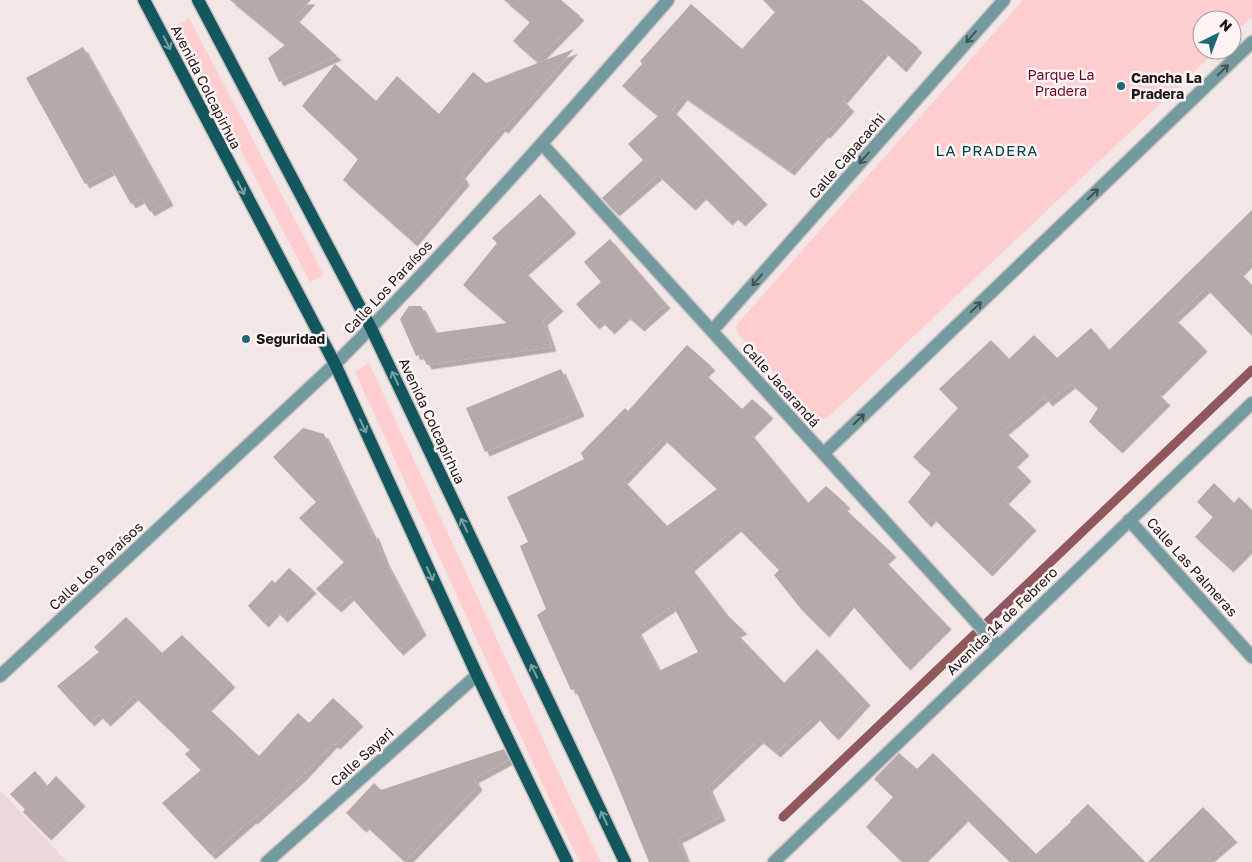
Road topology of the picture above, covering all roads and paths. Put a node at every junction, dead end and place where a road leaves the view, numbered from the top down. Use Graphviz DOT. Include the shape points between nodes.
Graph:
graph roads {
  1 [pos="144,0"];
  2 [pos="198,0"];
  3 [pos="668,0"];
  4 [pos="1004,0"];
  5 [pos="1252,42"];
  6 [pos="542,144"];
  7 [pos="371,328"];
  8 [pos="712,331"];
  9 [pos="334,364"];
  10 [pos="1252,403"];
  11 [pos="824,453"];
  12 [pos="1130,520"];
  13 [pos="998,646"];
  14 [pos="1252,657"];
  15 [pos="477,675"];
  16 [pos="0,676"];
  17 [pos="267,862"];
  18 [pos="568,862"];
  19 [pos="625,862"];
  20 [pos="774,862"];
  1 -- 9 [label="main road, Avenida Colcapirhua, one-way"];
  2 -- 7 [label="main road, Avenida Colcapirhua"];
  3 -- 6 [label="street, Calle Los Paraísos"];
  4 -- 8 [label="street, Calle Capacachi, one-way"];
  11 -- 5 [label="street, one-way"];
  6 -- 7 [label="street, Calle Los Paraísos"];
  6 -- 8 [label="street, Calle Jacarandá"];
  7 -- 9 [label="street, Calle Los Paraísos"];
  19 -- 7 [label="main road, Avenida Colcapirhua, one-way"];
  8 -- 11 [label="street, Calle Jacarandá"];
  9 -- 15 [label="main road, Avenida Colcapirhua, one-way"];
  9 -- 16 [label="street, Calle Los Paraísos"];
  10 -- 12 [label="street, Avenida 14 de Febrero"];
  11 -- 13 [label="street, Calle Jacarandá"];
  12 -- 13 [label="street, Avenida 14 de Febrero"];
  12 -- 14 [label="street, Calle Las Palmeras"];
  13 -- 20 [label="street, Avenida 14 de Febrero"];
  15 -- 17 [label="street, Calle Sayari"];
  15 -- 18 [label="main road, Avenida Colcapirhua"];
}
